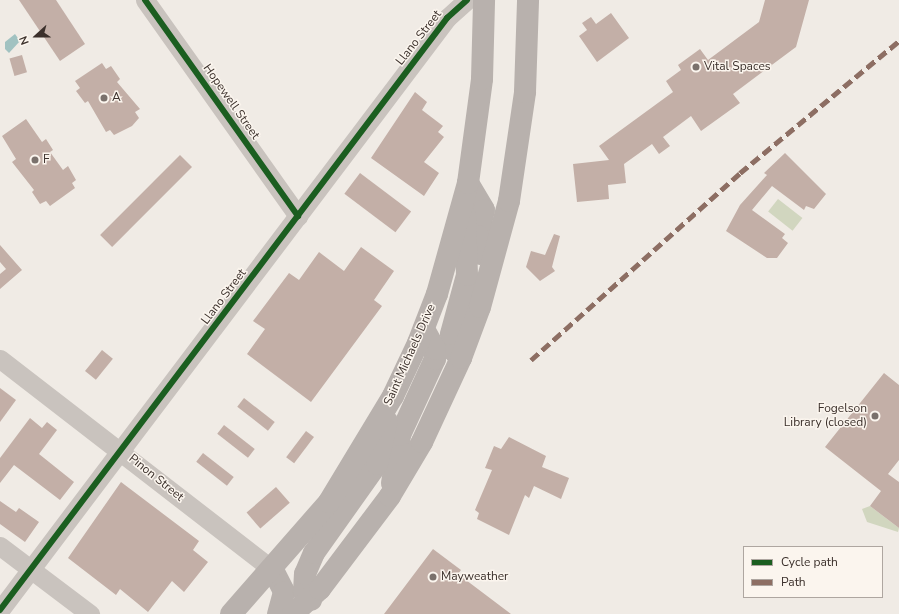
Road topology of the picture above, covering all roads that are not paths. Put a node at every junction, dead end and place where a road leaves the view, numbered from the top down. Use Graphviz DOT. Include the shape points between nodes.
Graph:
graph roads {
  1 [pos="145,0"];
  2 [pos="467,0"];
  3 [pos="484,0"];
  4 [pos="528,0"];
  5 [pos="466,192"];
  6 [pos="298,216"];
  7 [pos="480,307"];
  8 [pos="424,329"];
  9 [pos="461,358"];
  10 [pos="0,359"];
  11 [pos="393,396"];
  12 [pos="121,450"];
  13 [pos="390,496"];
  14 [pos="0,546"];
  15 [pos="32,570"];
  16 [pos="273,570"];
  17 [pos="306,607"];
  18 [pos="0,610"];
  19 [pos="90,614"];
  20 [pos="231,614"];
  21 [pos="278,614"];
  22 [pos="293,614"];
  1 -- 6 [label="street, Hopewell Street"];
  2 -- 6 [label="street, Llano Street" via="447,18"];
  3 -- 5 [label="main road, Saint Michaels Drive" via="482,79"];
  4 -- 7 [label="main road" via="525,92 519,141 509,201"];
  5 -- 7 [label="main road" via="484,210 478,236"];
  5 -- 8 [label="main road, Saint Michaels Drive"];
  5 -- 9 [label="main road" via="467,276 451,334 455,352"];
  6 -- 12 [label="street, Llano Street"];
  7 -- 9 [label="main road"];
  8 -- 11 [label="main road, Saint Michaels Drive"];
  8 -- 13 [label="main road" via="435,349 435,359 400,435"];
  9 -- 13 [label="main road" via="422,442"];
  10 -- 12 [label="street, Pinon Street"];
  11 -- 16 [label="main road, Saint Michaels Drive" via="329,502"];
  11 -- 17 [label="main road" via="377,464 314,553 306,574"];
  12 -- 15 [label="street, Llano Street"];
  12 -- 16 [label="street, Pinon Street"];
  13 -- 17 [label="main road" via="362,538"];
  14 -- 15 [label="street"];
  15 -- 18 [label="street, Llano Street"];
  15 -- 19 [label="street"];
  16 -- 20 [label="main road, Saint Michaels Drive"];
  16 -- 21 [label="main road" via="284,592"];
  17 -- 22 [label="main road"];
}
